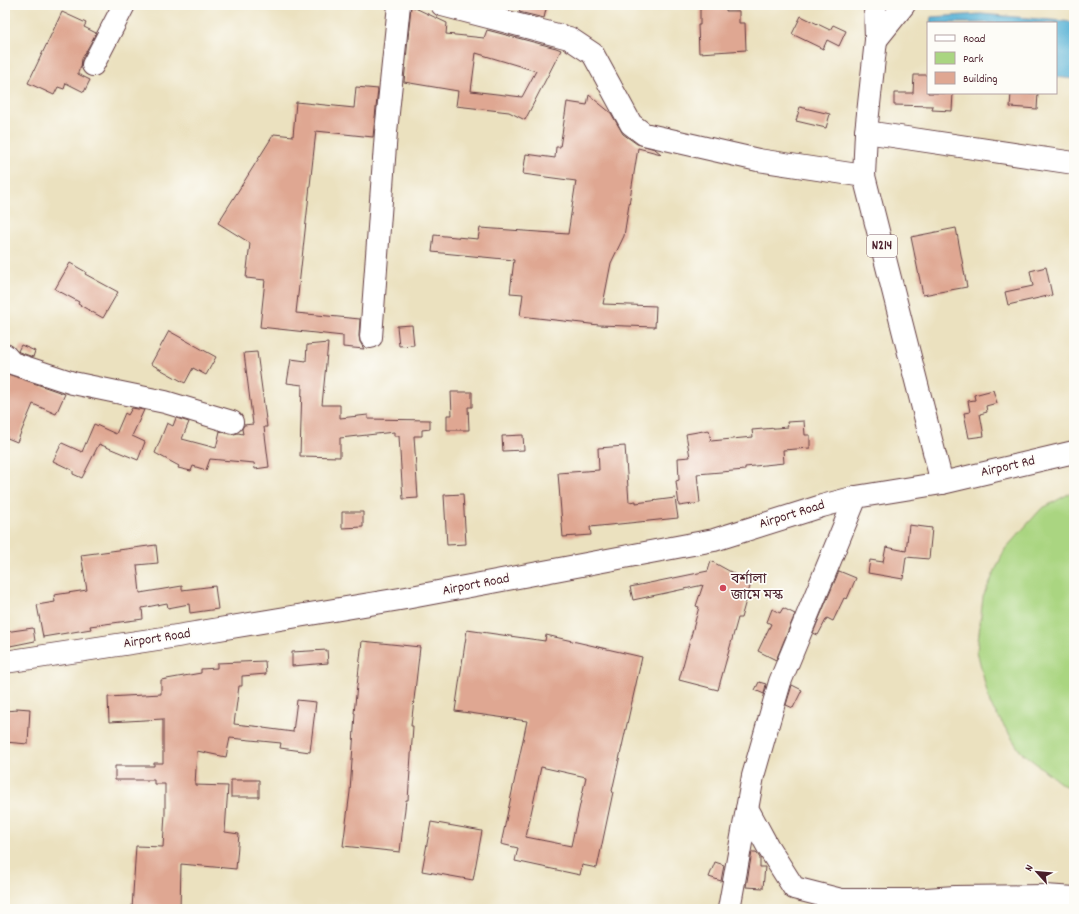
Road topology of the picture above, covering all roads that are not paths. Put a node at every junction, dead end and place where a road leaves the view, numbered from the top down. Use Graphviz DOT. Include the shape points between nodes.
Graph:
graph roads {
  1 [pos="124,5"];
  2 [pos="399,5"];
  3 [pos="442,5"];
  4 [pos="875,5"];
  5 [pos="904,5"];
  6 [pos="876,40"];
  7 [pos="93,65"];
  8 [pos="866,132"];
  9 [pos="1074,163"];
  10 [pos="864,176"];
  11 [pos="371,337"];
  12 [pos="5,355"];
  13 [pos="232,422"];
  14 [pos="1074,452"];
  15 [pos="942,483"];
  16 [pos="856,497"];
  17 [pos="5,662"];
  18 [pos="747,808"];
  19 [pos="1074,898"];
  20 [pos="729,909"];
  1 -- 7 [label="main road"];
  2 -- 11 [label="main road" via="386,132"];
  3 -- 10 [label="main road" via="570,38 593,54 631,124 644,134 758,160"];
  4 -- 6 [label="main road, N214"];
  5 -- 6 [label="main road"];
  6 -- 8 [label="main road, N214"];
  8 -- 9 [label="main road"];
  8 -- 10 [label="main road, N214"];
  10 -- 15 [label="main road, N214"];
  12 -- 13 [label="main road" via="12,363 73,383 165,402"];
  14 -- 15 [label="main road, Airport Rd"];
  15 -- 16 [label="main road, Airport Road"];
  16 -- 17 [label="main road, Airport Road" via="714,540 638,555 406,598"];
  16 -- 18 [label="main road" via="780,682 753,776"];
  18 -- 19 [label="main road" via="794,888 841,900 1045,896"];
  18 -- 20 [label="main road"];
}
